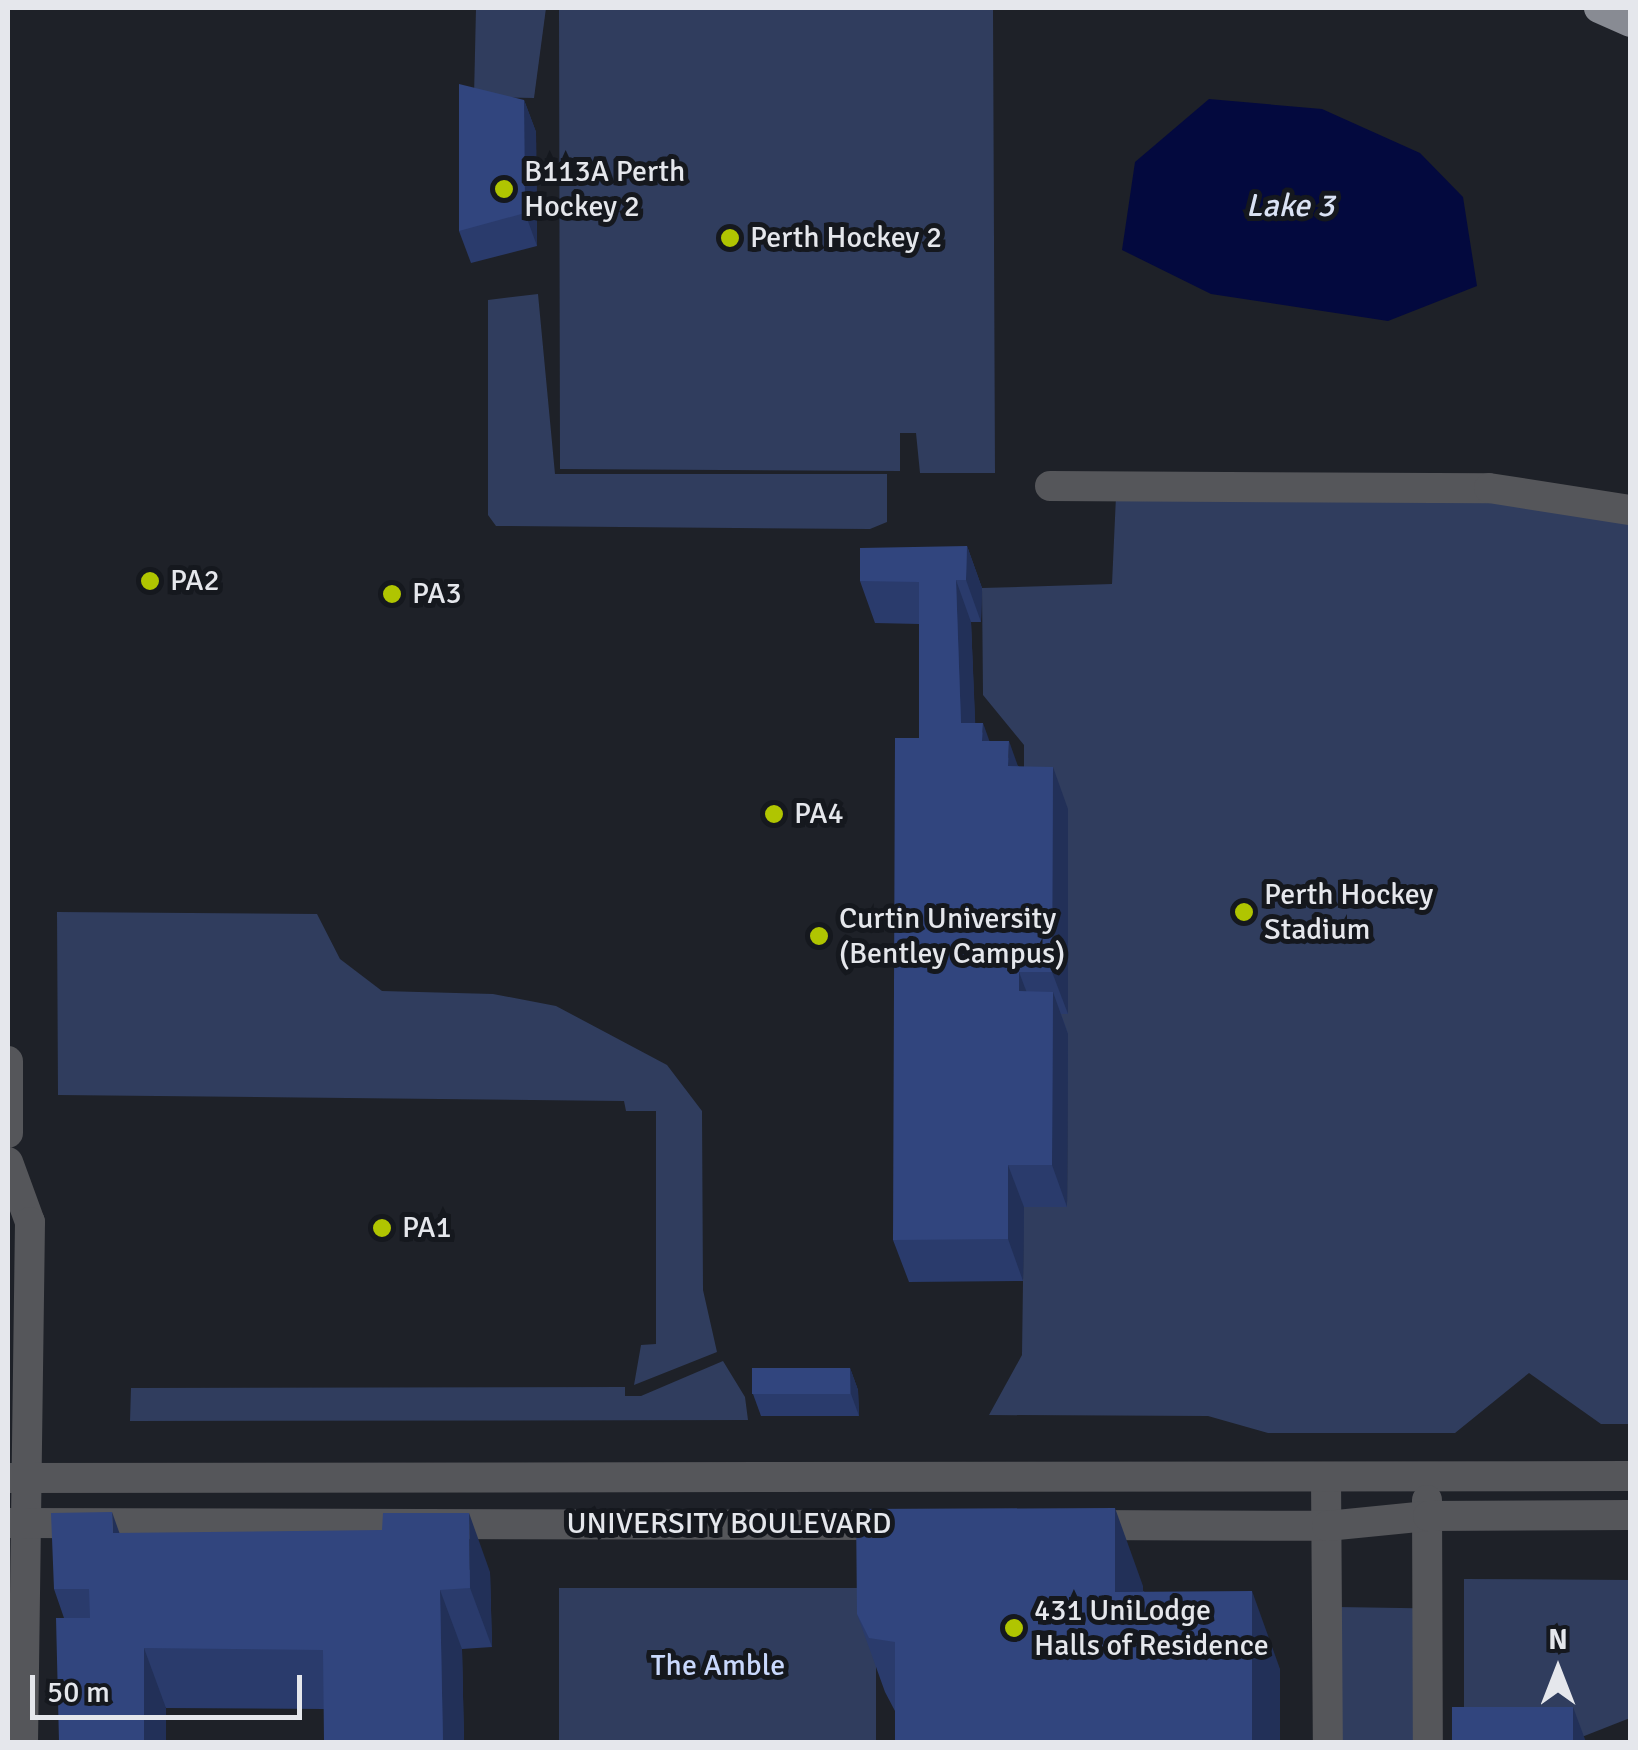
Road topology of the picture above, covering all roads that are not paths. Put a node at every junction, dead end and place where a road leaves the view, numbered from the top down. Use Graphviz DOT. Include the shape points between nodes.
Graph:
graph roads {
  1 [pos="1599,8"];
  2 [pos="1630,22"];
  3 [pos="1050,486"];
  4 [pos="1630,510"];
  5 [pos="8,1060"];
  6 [pos="8,1133"];
  7 [pos="8,1162"];
  8 [pos="1630,1476"];
  9 [pos="1326,1477"];
  10 [pos="1426,1477"];
  11 [pos="18,1478"];
  12 [pos="1630,1515"];
  13 [pos="1428,1516"];
  14 [pos="17,1523"];
  15 [pos="936,1525"];
  16 [pos="1054,1525"];
  17 [pos="1326,1526"];
  18 [pos="23,1742"];
  19 [pos="1328,1742"];
  20 [pos="1428,1742"];
  1 -- 2 [label="main road"];
  3 -- 4 [label="street" via="1489,488"];
  5 -- 6 [label="street"];
  7 -- 11 [label="street" via="30,1222"];
  8 -- 10 [label="street, UNIVERSITY BOULEVARD"];
  9 -- 10 [label="street, UNIVERSITY BOULEVARD"];
  9 -- 11 [label="street, UNIVERSITY BOULEVARD"];
  9 -- 17 [label="street"];
  10 -- 13 [label="street"];
  11 -- 14 [label="street"];
  12 -- 13 [label="street"];
  13 -- 17 [label="street"];
  13 -- 20 [label="street"];
  14 -- 15 [label="street, UNIVERSITY BOULEVARD"];
  14 -- 18 [label="street"];
  16 -- 17 [label="street"];
  17 -- 19 [label="street"];
}
